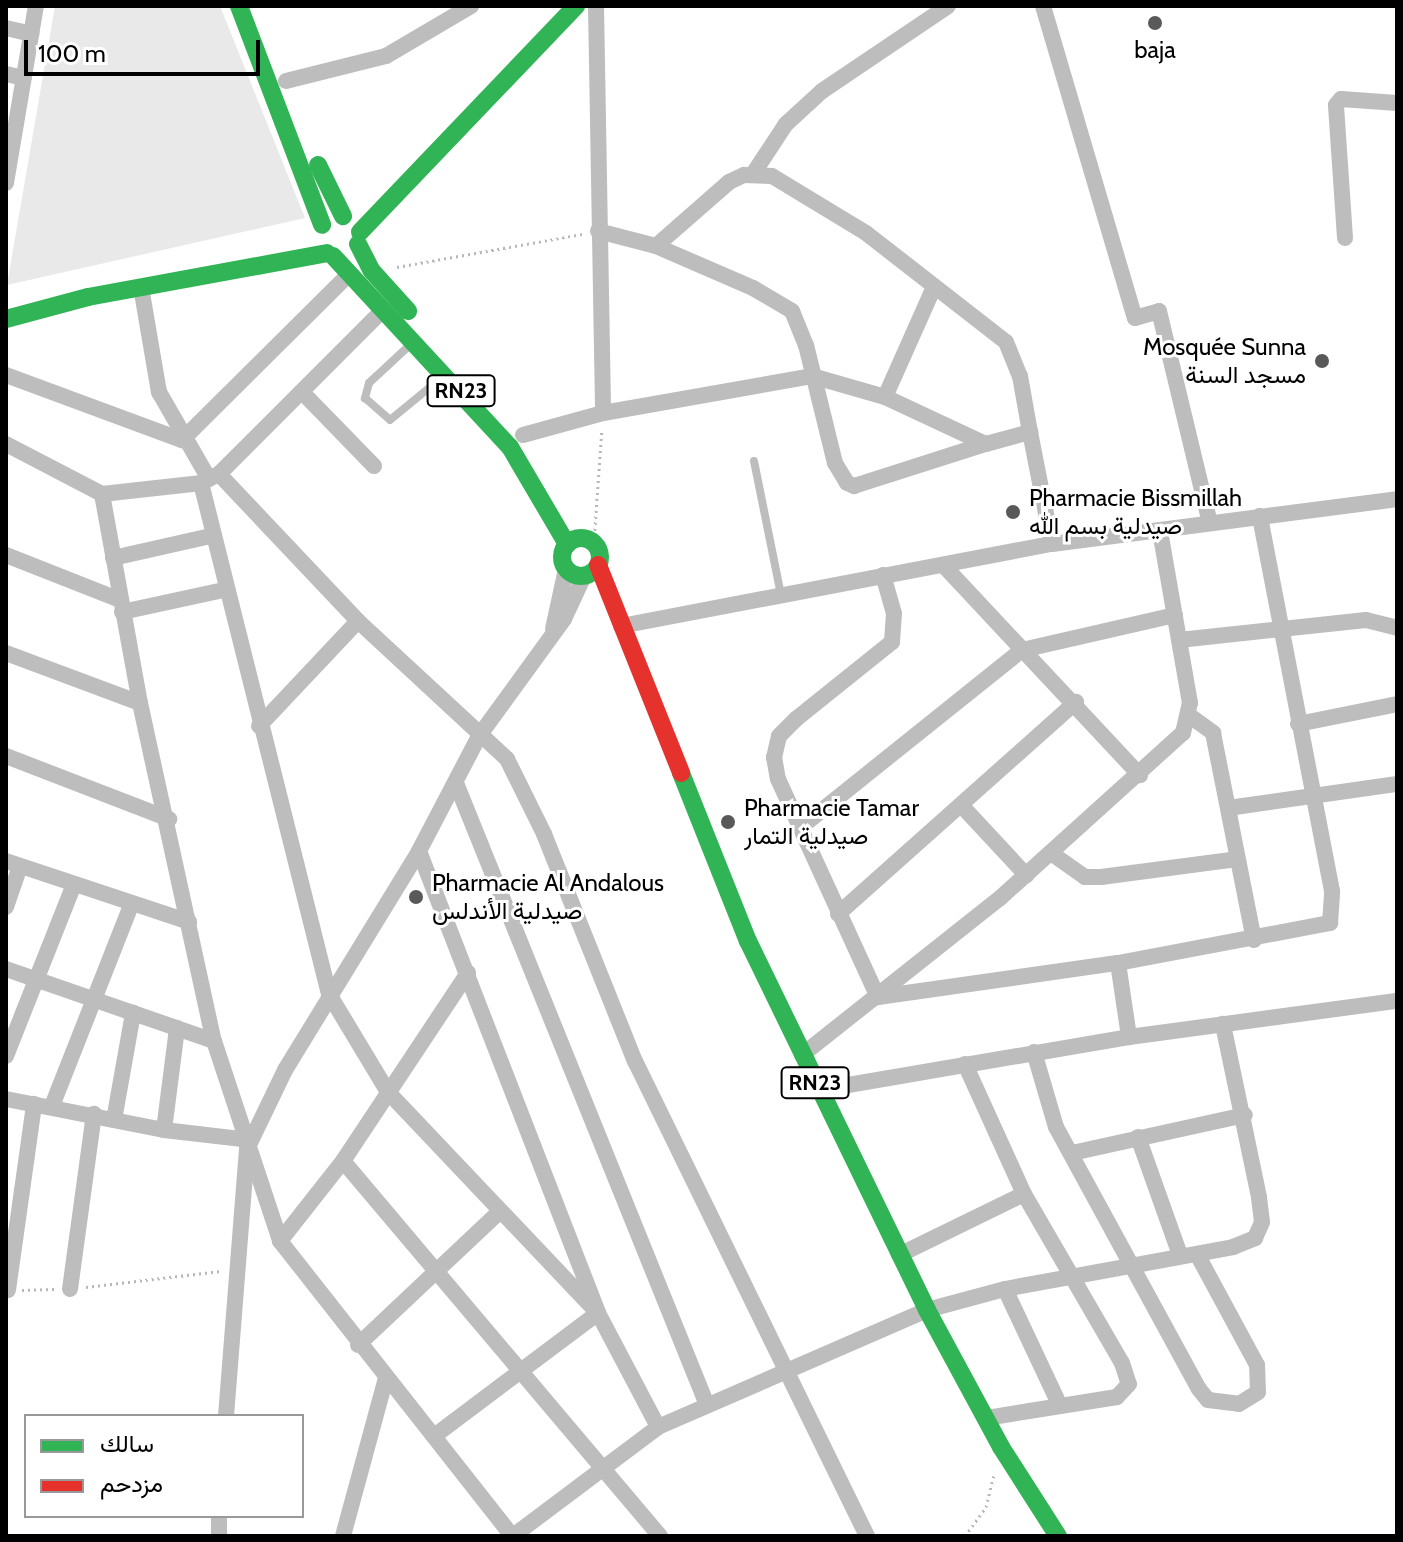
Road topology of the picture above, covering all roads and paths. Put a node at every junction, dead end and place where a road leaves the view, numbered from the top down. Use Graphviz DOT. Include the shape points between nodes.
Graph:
graph roads {
  1 [pos="36,6"];
  2 [pos="239,6"];
  3 [pos="257,6"];
  4 [pos="471,6"];
  5 [pos="576,6"];
  6 [pos="596,6"];
  7 [pos="948,6"];
  8 [pos="1043,6"];
  9 [pos="6,28"];
  10 [pos="31,34"];
  11 [pos="6,74"];
  12 [pos="24,78"];
  13 [pos="286,81"];
  14 [pos="1397,103"];
  15 [pos="753,174"];
  16 [pos="6,183"];
  17 [pos="353,228"];
  18 [pos="598,231"];
  19 [pos="1345,238"];
  20 [pos="325,243"];
  21 [pos="656,246"];
  22 [pos="372,271"];
  23 [pos="348,275"];
  24 [pos="141,287"];
  25 [pos="934,287"];
  26 [pos="383,310"];
  27 [pos="6,319"];
  28 [pos="414,341"];
  29 [pos="446,373"];
  30 [pos="6,375"];
  31 [pos="812,376"];
  32 [pos="303,393"];
  33 [pos="885,397"];
  34 [pos="603,413"];
  35 [pos="1030,432"];
  36 [pos="523,435"];
  37 [pos="182,440"];
  38 [pos="6,444"];
  39 [pos="986,444"];
  40 [pos="754,461"];
  41 [pos="374,466"];
  42 [pos="210,478"];
  43 [pos="102,494"];
  44 [pos="1397,499"];
  45 [pos="1260,516"];
  46 [pos="1210,523"];
  47 [pos="1160,531"];
  48 [pos="211,536"];
  49 [pos="581,541"];
  50 [pos="1052,544"];
  51 [pos="6,555"];
  52 [pos="113,558"];
  53 [pos="946,568"];
  54 [pos="584,571"];
  55 [pos="883,575"];
  56 [pos="224,590"];
  57 [pos="781,595"];
  58 [pos="121,606"];
  59 [pos="1175,615"];
  60 [pos="618,618"];
  61 [pos="358,621"];
  62 [pos="1278,628"];
  63 [pos="1397,628"];
  64 [pos="1179,640"];
  65 [pos="1022,650"];
  66 [pos="6,653"];
  67 [pos="1076,702"];
  68 [pos="140,703"];
  69 [pos="1397,704"];
  70 [pos="1190,716"];
  71 [pos="1298,724"];
  72 [pos="259,726"];
  73 [pos="479,736"];
  74 [pos="6,756"];
  75 [pos="1140,775"];
  76 [pos="456,783"];
  77 [pos="1397,784"];
  78 [pos="1314,797"];
  79 [pos="961,805"];
  80 [pos="1228,808"];
  81 [pos="169,819"];
  82 [pos="801,827"];
  83 [pos="419,851"];
  84 [pos="1051,853"];
  85 [pos="1237,859"];
  86 [pos="13,864"];
  87 [pos="1026,875"];
  88 [pos="74,884"];
  89 [pos="132,903"];
  90 [pos="6,907"];
  91 [pos="838,914"];
  92 [pos="189,922"];
  93 [pos="1254,940"];
  94 [pos="1118,963"];
  95 [pos="6,969"];
  96 [pos="468,973"];
  97 [pos="36,980"];
  98 [pos="329,994"];
  99 [pos="878,997"];
  100 [pos="91,999"];
  101 [pos="1397,1001"];
  102 [pos="133,1013"];
  103 [pos="1223,1024"];
  104 [pos="177,1028"];
  105 [pos="1129,1037"];
  106 [pos="214,1041"];
  107 [pos="1034,1052"];
  108 [pos="802,1055"];
  109 [pos="6,1056"];
  110 [pos="965,1064"];
  111 [pos="819,1090"];
  112 [pos="388,1092"];
  113 [pos="6,1099"];
  114 [pos="34,1104"];
  115 [pos="52,1106"];
  116 [pos="94,1114"];
  117 [pos="1245,1115"];
  118 [pos="114,1120"];
  119 [pos="164,1130"];
  120 [pos="1138,1137"];
  121 [pos="245,1144"];
  122 [pos="1072,1153"];
  123 [pos="343,1161"];
  124 [pos="1024,1194"];
  125 [pos="498,1213"];
  126 [pos="280,1241"];
  127 [pos="1188,1254"];
  128 [pos="899,1255"];
  129 [pos="1129,1264"];
  130 [pos="239,1268"];
  131 [pos="436,1269"];
  132 [pos="1071,1278"];
  133 [pos="70,1289"];
  134 [pos="1005,1289"];
  135 [pos="8,1290"];
  136 [pos="927,1310"];
  137 [pos="598,1313"];
  138 [pos="358,1345"];
  139 [pos="782,1370"];
  140 [pos="520,1374"];
  141 [pos="386,1378"];
  142 [pos="707,1405"];
  143 [pos="1060,1406"];
  144 [pos="226,1414"];
  145 [pos="986,1418"];
  146 [pos="658,1427"];
  147 [pos="434,1436"];
  148 [pos="1001,1447"];
  149 [pos="600,1470"];
  150 [pos="343,1536"];
  151 [pos="512,1536"];
  152 [pos="660,1536"];
  153 [pos="867,1536"];
  154 [pos="965,1536"];
  155 [pos="1058,1536"];
  1 -- 10 [label="street"];
  2 -- 20 [label="main road, RN23"];
  3 -- 13 [label="main road, RN23"];
  4 -- 13 [label="street" via="386,56"];
  5 -- 17 [label="main road"];
  6 -- 18 [label="street"];
  7 -- 15 [label="street" via="822,91 786,124"];
  8 -- 46 [label="street" via="1135,318 1159,311"];
  9 -- 10 [label="street"];
  10 -- 12 [label="street"];
  11 -- 12 [label="street"];
  12 -- 16 [label="street"];
  13 -- 17 [label="main road, RN23"];
  14 -- 19 [label="street" via="1341,99 1336,105"];
  15 -- 21 [label="street" via="729,182"];
  15 -- 25 [label="street" via="772,176 802,193 866,233"];
  17 -- 20 [label="main road"];
  17 -- 20 [label="main road" via="351,254"];
  17 -- 22 [label="main road, RN23"];
  18 -- 21 [label="street"];
  18 -- 22 [label="path"];
  18 -- 34 [label="street"];
  20 -- 23 [label="main road, RN23"];
  20 -- 24 [label="main road" via="281,258"];
  21 -- 31 [label="street" via="781,302 800,325"];
  22 -- 36 [label="main road, RN23"];
  23 -- 26 [label="main road, RN23"];
  23 -- 37 [label="street"];
  24 -- 27 [label="main road"];
  24 -- 37 [label="street" via="151,368"];
  25 -- 33 [label="street"];
  25 -- 35 [label="street" via="1006,342 1020,376"];
  26 -- 28 [label="main road, RN23"];
  26 -- 32 [label="street"];
  28 -- 29 [label="main road, RN23"];
  28 -- 29 [label="lane" via="364,390 382,419 397,418"];
  29 -- 49 [label="main road, RN23"];
  30 -- 37 [label="street"];
  31 -- 33 [label="street"];
  31 -- 34 [label="street"];
  31 -- 39 [label="street" via="835,463 854,486"];
  32 -- 41 [label="street"];
  32 -- 42 [label="street"];
  33 -- 39 [label="street"];
  34 -- 36 [label="street"];
  34 -- 49 [label="path"];
  35 -- 39 [label="street"];
  35 -- 50 [label="street"];
  36 -- 49 [label="main road, RN23"];
  37 -- 42 [label="street"];
  38 -- 43 [label="street"];
  40 -- 57 [label="lane"];
  42 -- 43 [label="street"];
  42 -- 48 [label="street"];
  42 -- 61 [label="street"];
  43 -- 52 [label="street"];
  44 -- 45 [label="street"];
  45 -- 46 [label="street"];
  45 -- 62 [label="street"];
  46 -- 47 [label="street"];
  47 -- 50 [label="street"];
  47 -- 59 [label="street"];
  48 -- 52 [label="street"];
  48 -- 56 [label="street"];
  49 -- 54 [label="main road, RN23" via="600,553"];
  49 -- 54 [label="main road" via="562,554"];
  50 -- 53 [label="street"];
  51 -- 58 [label="street"];
  52 -- 58 [label="street"];
  53 -- 55 [label="street"];
  53 -- 65 [label="street"];
  54 -- 60 [label="main road, RN23"];
  54 -- 73 [label="street" via="553,629"];
  55 -- 57 [label="street"];
  55 -- 82 [label="street" via="894,613 892,642 779,736 774,757 778,779"];
  56 -- 58 [label="street"];
  56 -- 72 [label="street"];
  57 -- 60 [label="street"];
  58 -- 68 [label="street"];
  59 -- 64 [label="street"];
  59 -- 65 [label="street"];
  60 -- 108 [label="main road, RN23" via="748,941"];
  61 -- 72 [label="street"];
  61 -- 73 [label="street"];
  62 -- 63 [label="street" via="1366,620"];
  62 -- 64 [label="street"];
  62 -- 71 [label="street"];
  64 -- 70 [label="street"];
  65 -- 67 [label="street"];
  65 -- 82 [label="street"];
  66 -- 68 [label="street"];
  67 -- 75 [label="street"];
  67 -- 79 [label="street"];
  68 -- 81 [label="street"];
  69 -- 71 [label="street"];
  70 -- 75 [label="street" via="1183,733"];
  70 -- 80 [label="street" via="1213,733"];
  71 -- 78 [label="street"];
  72 -- 98 [label="street"];
  73 -- 76 [label="street"];
  73 -- 139 [label="street" via="507,759 524,792 635,1061"];
  74 -- 81 [label="street"];
  75 -- 84 [label="street"];
  76 -- 83 [label="street"];
  76 -- 142 [label="street"];
  77 -- 78 [label="street"];
  78 -- 80 [label="street"];
  78 -- 93 [label="street" via="1334,918 1314,929"];
  79 -- 87 [label="street"];
  79 -- 91 [label="street"];
  80 -- 85 [label="street"];
  81 -- 92 [label="street"];
  82 -- 91 [label="street"];
  83 -- 96 [label="street"];
  83 -- 98 [label="street"];
  84 -- 85 [label="street" via="1085,877"];
  84 -- 87 [label="street"];
  85 -- 93 [label="street"];
  86 -- 88 [label="street"];
  86 -- 90 [label="street"];
  87 -- 99 [label="street"];
  88 -- 89 [label="street"];
  88 -- 97 [label="street"];
  89 -- 92 [label="street"];
  89 -- 100 [label="street"];
  91 -- 99 [label="street"];
  92 -- 106 [label="street"];
  93 -- 94 [label="street"];
  94 -- 99 [label="street"];
  94 -- 105 [label="street"];
  95 -- 97 [label="street"];
  96 -- 112 [label="street"];
  96 -- 137 [label="street"];
  97 -- 100 [label="street"];
  97 -- 109 [label="street"];
  98 -- 112 [label="street"];
  98 -- 121 [label="street"];
  99 -- 108 [label="street"];
  100 -- 102 [label="street"];
  100 -- 115 [label="street"];
  101 -- 103 [label="street"];
  102 -- 104 [label="street"];
  102 -- 118 [label="street"];
  103 -- 105 [label="street"];
  103 -- 117 [label="street"];
  104 -- 106 [label="street"];
  104 -- 119 [label="street"];
  105 -- 107 [label="street"];
  106 -- 121 [label="street"];
  107 -- 110 [label="street"];
  107 -- 122 [label="street" via="1049,1111"];
  108 -- 111 [label="main road, RN23"];
  110 -- 111 [label="street"];
  110 -- 124 [label="street"];
  111 -- 128 [label="main road, RN23"];
  112 -- 123 [label="street"];
  112 -- 125 [label="street"];
  113 -- 114 [label="street"];
  114 -- 115 [label="street"];
  114 -- 135 [label="street"];
  115 -- 116 [label="street"];
  116 -- 118 [label="street"];
  116 -- 133 [label="street"];
  117 -- 120 [label="street"];
  117 -- 127 [label="street" via="1259,1197 1258,1232 1240,1244"];
  118 -- 119 [label="street"];
  119 -- 121 [label="street"];
  120 -- 122 [label="street"];
  120 -- 127 [label="street"];
  121 -- 126 [label="street"];
  121 -- 130 [label="street"];
  122 -- 129 [label="street"];
  123 -- 126 [label="street"];
  123 -- 131 [label="street"];
  124 -- 128 [label="street"];
  124 -- 132 [label="street"];
  125 -- 131 [label="street"];
  125 -- 137 [label="street"];
  126 -- 138 [label="street"];
  127 -- 129 [label="street"];
  127 -- 129 [label="street" via="1257,1365 1258,1392 1239,1404 1208,1400 1199,1389"];
  128 -- 136 [label="main road, RN23"];
  129 -- 132 [label="street"];
  130 -- 133 [label="path"];
  130 -- 144 [label="street"];
  131 -- 138 [label="street"];
  131 -- 140 [label="street"];
  132 -- 134 [label="street"];
  132 -- 143 [label="street" via="1129,1384 1117,1397"];
  133 -- 135 [label="path"];
  134 -- 136 [label="street"];
  134 -- 143 [label="street"];
  136 -- 139 [label="street"];
  136 -- 145 [label="main road, RN23"];
  137 -- 140 [label="street"];
  137 -- 146 [label="street"];
  138 -- 141 [label="street"];
  139 -- 142 [label="street"];
  139 -- 153 [label="street"];
  140 -- 147 [label="street"];
  140 -- 149 [label="street"];
  141 -- 147 [label="street"];
  141 -- 150 [label="street"];
  142 -- 146 [label="street"];
  143 -- 145 [label="street"];
  145 -- 148 [label="main road, RN23"];
  146 -- 149 [label="street"];
  147 -- 151 [label="street"];
  148 -- 154 [label="path" via="986,1507"];
  148 -- 155 [label="main road, RN23"];
  149 -- 151 [label="street"];
  149 -- 152 [label="street"];
}
